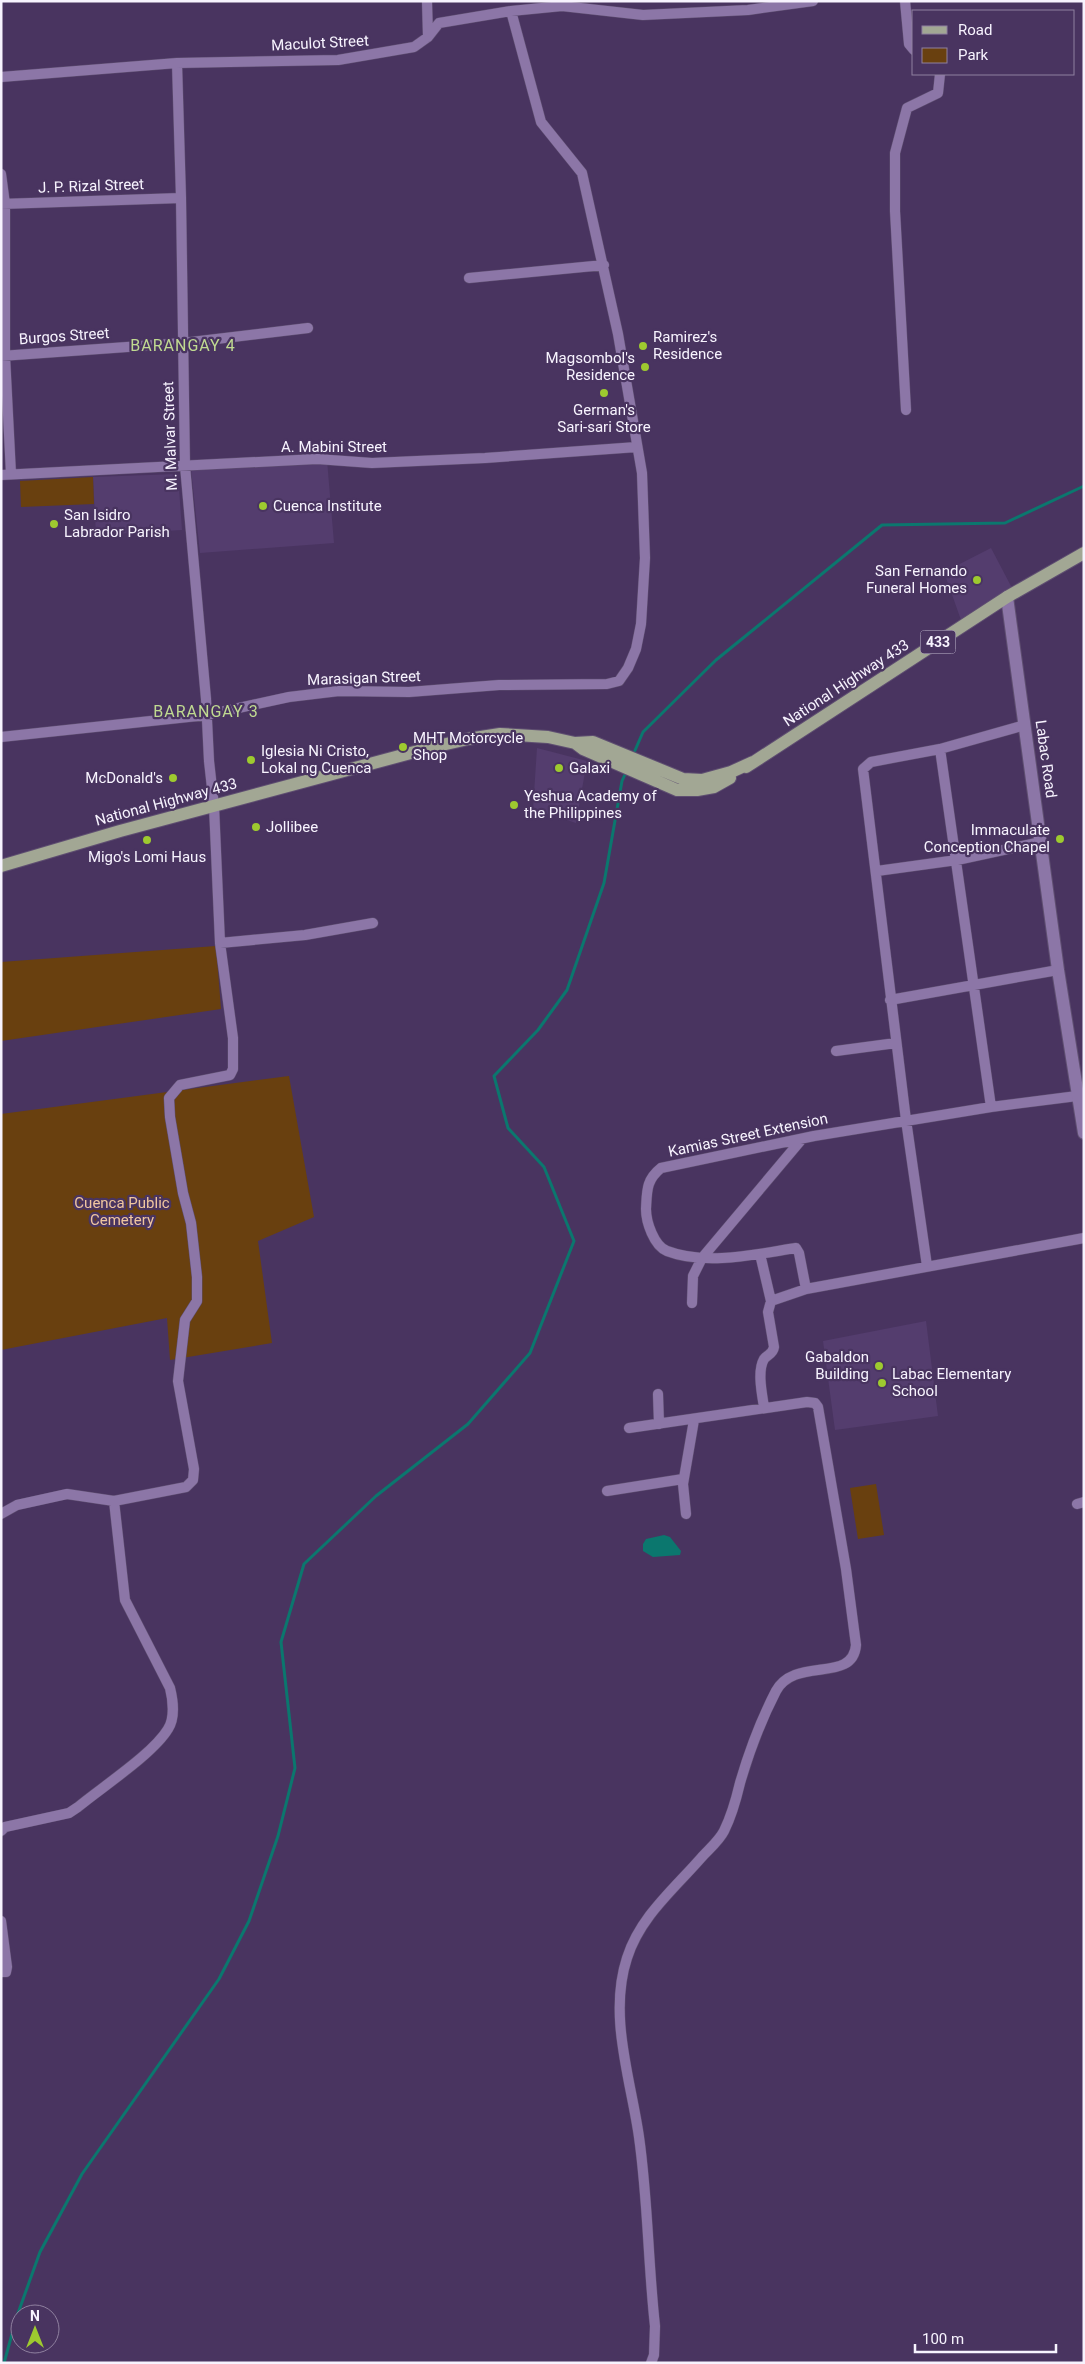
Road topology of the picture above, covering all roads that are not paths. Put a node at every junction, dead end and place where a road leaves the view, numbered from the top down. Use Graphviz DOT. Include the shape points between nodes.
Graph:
graph roads {
  1 [pos="427,1"];
  2 [pos="813,1"];
  3 [pos="905,1"];
  4 [pos="748,6"];
  5 [pos="511,11"];
  6 [pos="428,37"];
  7 [pos="912,48"];
  8 [pos="177,63"];
  9 [pos="940,75"];
  10 [pos="1,77"];
  11 [pos="1,174"];
  12 [pos="181,198"];
  13 [pos="3,204"];
  14 [pos="604,265"];
  15 [pos="469,278"];
  16 [pos="308,328"];
  17 [pos="183,343"];
  18 [pos="3,356"];
  19 [pos="906,410"];
  20 [pos="637,447"];
  21 [pos="185,466"];
  22 [pos="6,475"];
  23 [pos="1084,553"];
  24 [pos="1007,597"];
  25 [pos="207,715"];
  26 [pos="1025,725"];
  27 [pos="1,737"];
  28 [pos="940,749"];
  29 [pos="214,806"];
  30 [pos="1041,842"];
  31 [pos="957,860"];
  32 [pos="1,866"];
  33 [pos="877,871"];
  34 [pos="373,923"];
  35 [pos="220,943"];
  36 [pos="1058,970"];
  37 [pos="976,986"];
  38 [pos="890,1000"];
  39 [pos="896,1043"];
  40 [pos="836,1051"];
  41 [pos="1077,1096"];
  42 [pos="991,1107"];
  43 [pos="906,1120"];
  44 [pos="1084,1133"];
  45 [pos="802,1139"];
  46 [pos="1084,1238"];
  47 [pos="760,1254"];
  48 [pos="702,1258"];
  49 [pos="927,1266"];
  50 [pos="806,1289"];
  51 [pos="771,1301"];
  52 [pos="692,1303"];
  53 [pos="658,1394"];
  54 [pos="764,1408"];
  55 [pos="694,1420"];
  56 [pos="659,1424"];
  57 [pos="629,1428"];
  58 [pos="683,1479"];
  59 [pos="607,1491"];
  60 [pos="114,1501"];
  61 [pos="1,1514"];
  62 [pos="686,1514"];
  63 [pos="1,1831"];
  64 [pos="1,1921"];
  65 [pos="1,1972"];
  66 [pos="651,2363"];
  1 -- 6 [label="street"];
  2 -- 4 [label="street, Maculot Street"];
  3 -- 7 [label="street"];
  4 -- 5 [label="street, Maculot Street" via="642,15 562,6"];
  5 -- 6 [label="street, Maculot Street" via="439,24"];
  5 -- 14 [label="street" via="541,122 582,174"];
  6 -- 8 [label="street, Maculot Street" via="414,47 338,60"];
  8 -- 10 [label="street, Maculot Street"];
  8 -- 12 [label="street, M. Malvar Street"];
  9 -- 19 [label="street" via="938,93 907,108 895,153"];
  11 -- 13 [label="street"];
  12 -- 13 [label="street, J. P. Rizal Street"];
  12 -- 17 [label="street, M. Malvar Street"];
  13 -- 18 [label="street"];
  14 -- 15 [label="street"];
  14 -- 20 [label="street"];
  16 -- 17 [label="street, Burgos Street"];
  17 -- 18 [label="street, Burgos Street"];
  17 -- 21 [label="street, M. Malvar Street"];
  18 -- 22 [label="street"];
  20 -- 21 [label="street, A. Mabini Street" via="372,463 317,459"];
  20 -- 25 [label="street, Marasigan Street" via="642,473 645,558 640,624 636,649 619,680 607,684 499,685 409,692 339,691 289,697"];
  21 -- 22 [label="street, A. Mabini Street"];
  21 -- 25 [label="street, M. Malvar Street"];
  23 -- 24 [label="main road, National Highway 433 / 433"];
  24 -- 26 [label="street, Labac Road"];
  24 -- 29 [label="main road, National Highway 433 / 433" via="753,762 702,780 665,778 575,743 525,734 500,734 468,739"];
  25 -- 27 [label="street, Marasigan Street"];
  25 -- 29 [label="street, M. Malvar Street"];
  26 -- 28 [label="street"];
  26 -- 30 [label="street, Labac Road"];
  28 -- 31 [label="street"];
  28 -- 33 [label="street" via="871,762 863,769"];
  29 -- 32 [label="main road, National Highway 433 / 433"];
  29 -- 35 [label="street, M. Malvar Street"];
  30 -- 31 [label="street"];
  30 -- 36 [label="street, Labac Road"];
  31 -- 33 [label="street"];
  31 -- 37 [label="street"];
  33 -- 38 [label="street"];
  34 -- 35 [label="street" via="324,933"];
  35 -- 60 [label="street, M. Malvar Street" via="233,1038 233,1069 230,1074 180,1085 169,1098 197,1277 197,1301 185,1320 178,1381 194,1469 193,1480 186,1487"];
  36 -- 37 [label="street"];
  36 -- 41 [label="street, Labac Road"];
  37 -- 38 [label="street"];
  37 -- 42 [label="street"];
  38 -- 39 [label="street"];
  39 -- 40 [label="street"];
  39 -- 43 [label="street"];
  41 -- 42 [label="street, Kamias Street Extension"];
  41 -- 44 [label="street, Labac Road"];
  42 -- 43 [label="street, Kamias Street Extension"];
  43 -- 45 [label="street, Kamias Street Extension"];
  43 -- 49 [label="street"];
  45 -- 48 [label="street"];
  45 -- 48 [label="street, Kamias Street Extension" via="661,1168 652,1175 647,1186 646,1213 656,1242 666,1251"];
  46 -- 49 [label="street"];
  47 -- 48 [label="street, Kamias Street Extension"];
  47 -- 50 [label="street, Kamias Street Extension" via="796,1248"];
  47 -- 51 [label="street"];
  48 -- 52 [label="street" via="693,1276"];
  49 -- 50 [label="street"];
  50 -- 51 [label="street"];
  51 -- 54 [label="street" via="768,1312 774,1347 761,1368"];
  53 -- 56 [label="street"];
  54 -- 55 [label="street"];
  54 -- 66 [label="street" via="807,1402 818,1406 846,1569 856,1655 849,1663 794,1674 784,1680 764,1714 735,1806 722,1834 645,1919 627,1958 620,1992 620,2017 639,2138 654,2326"];
  55 -- 56 [label="street"];
  55 -- 58 [label="street"];
  56 -- 57 [label="street"];
  58 -- 59 [label="street"];
  58 -- 62 [label="street"];
  60 -- 61 [label="street" via="67,1494 17,1505"];
  60 -- 63 [label="street" via="125,1600 170,1688 173,1703 169,1728 154,1746 74,1810"];
  64 -- 65 [label="street" via="7,1966 6,1972"];
}
